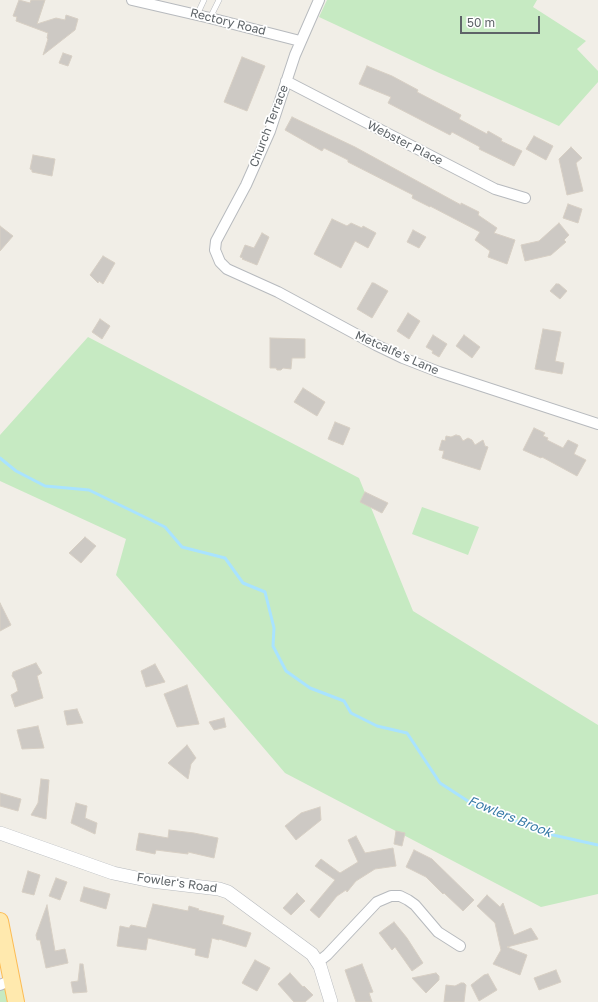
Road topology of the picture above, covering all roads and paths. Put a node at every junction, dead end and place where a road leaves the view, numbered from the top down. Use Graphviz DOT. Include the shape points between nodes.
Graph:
graph roads {
  1 [pos="132,0"];
  2 [pos="204,0"];
  3 [pos="219,0"];
  4 [pos="319,0"];
  5 [pos="197,14"];
  6 [pos="210,18"];
  7 [pos="300,41"];
  8 [pos="286,81"];
  9 [pos="525,198"];
  10 [pos="215,250"];
  11 [pos="598,424"];
  12 [pos="0,833"];
  13 [pos="0,921"];
  14 [pos="460,946"];
  15 [pos="318,962"];
  16 [pos="6,982"];
  17 [pos="16,1002"];
  18 [pos="331,1002"];
  1 -- 5 [label="street, Rectory Road"];
  2 -- 5 [label="lane"];
  3 -- 6 [label="lane"];
  4 -- 7 [label="street, Church Terrace"];
  5 -- 6 [label="street, Rectory Road"];
  6 -- 7 [label="street, Rectory Road"];
  7 -- 8 [label="street, Church Terrace"];
  8 -- 9 [label="street, Webster Place" via="495,189"];
  8 -- 10 [label="street, Church Terrace" via="270,131 246,184 218,236"];
  10 -- 11 [label="street, Metcalfe's Lane" via="227,269 278,292 388,352 439,372"];
  12 -- 15 [label="street, Fowler's Road" via="121,875 225,890 306,948"];
  13 -- 16 [label="main road"];
  14 -- 15 [label="street" via="438,932 415,905 400,896 391,896 377,902"];
  15 -- 18 [label="street, Fowler's Road"];
  16 -- 17 [label="main road"];
}
